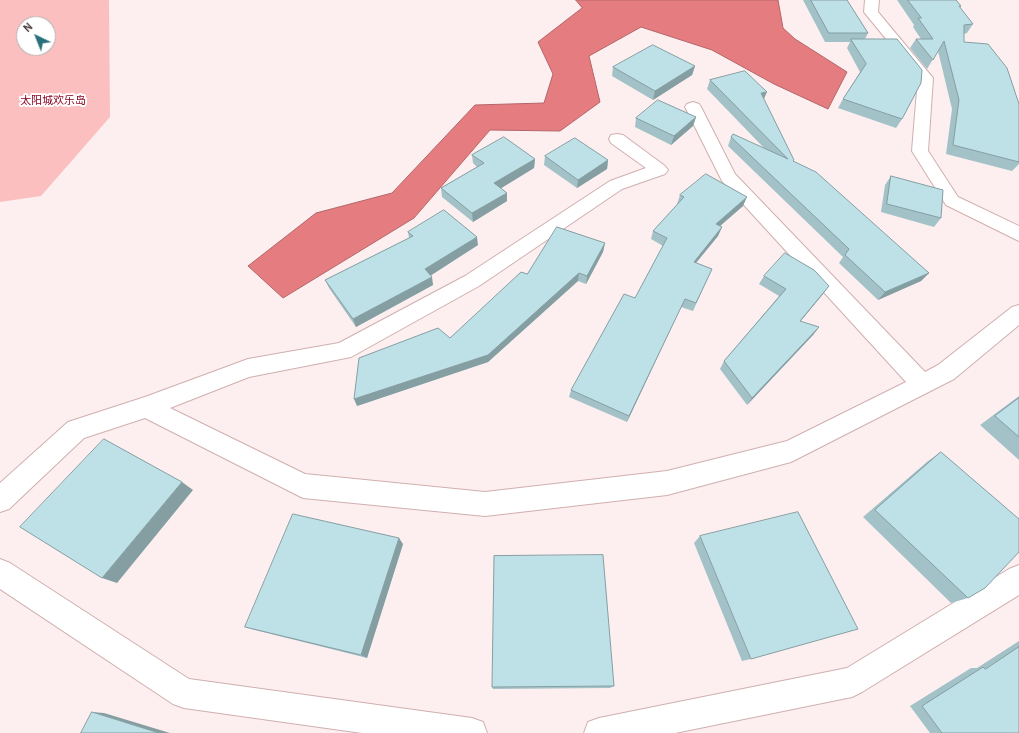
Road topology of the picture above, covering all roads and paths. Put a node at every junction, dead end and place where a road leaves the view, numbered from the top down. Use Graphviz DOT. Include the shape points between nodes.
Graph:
graph roads {
  1 [pos="872,0"];
  2 [pos="693,107"];
  3 [pos="617,139"];
  4 [pos="1019,234"];
  5 [pos="1019,313"];
  6 [pos="922,384"];
  7 [pos="146,407"];
  8 [pos="0,500"];
  9 [pos="0,573"];
  10 [pos="1019,580"];
  11 [pos="472,733"];
  12 [pos="599,733"];
  1 -- 4 [label="street" via="871,12 926,78 920,151 952,202"];
  2 -- 6 [label="street" via="728,177"];
  3 -- 7 [label="street" via="659,170 616,185 472,281 343,351 248,368"];
  5 -- 6 [label="street" via="946,372"];
  6 -- 7 [label="street" via="791,452 667,483 485,504 303,486"];
  7 -- 8 [label="street" via="76,430"];
  9 -- 11 [label="street" via="184,693"];
  10 -- 12 [label="street" via="852,682"];
}
